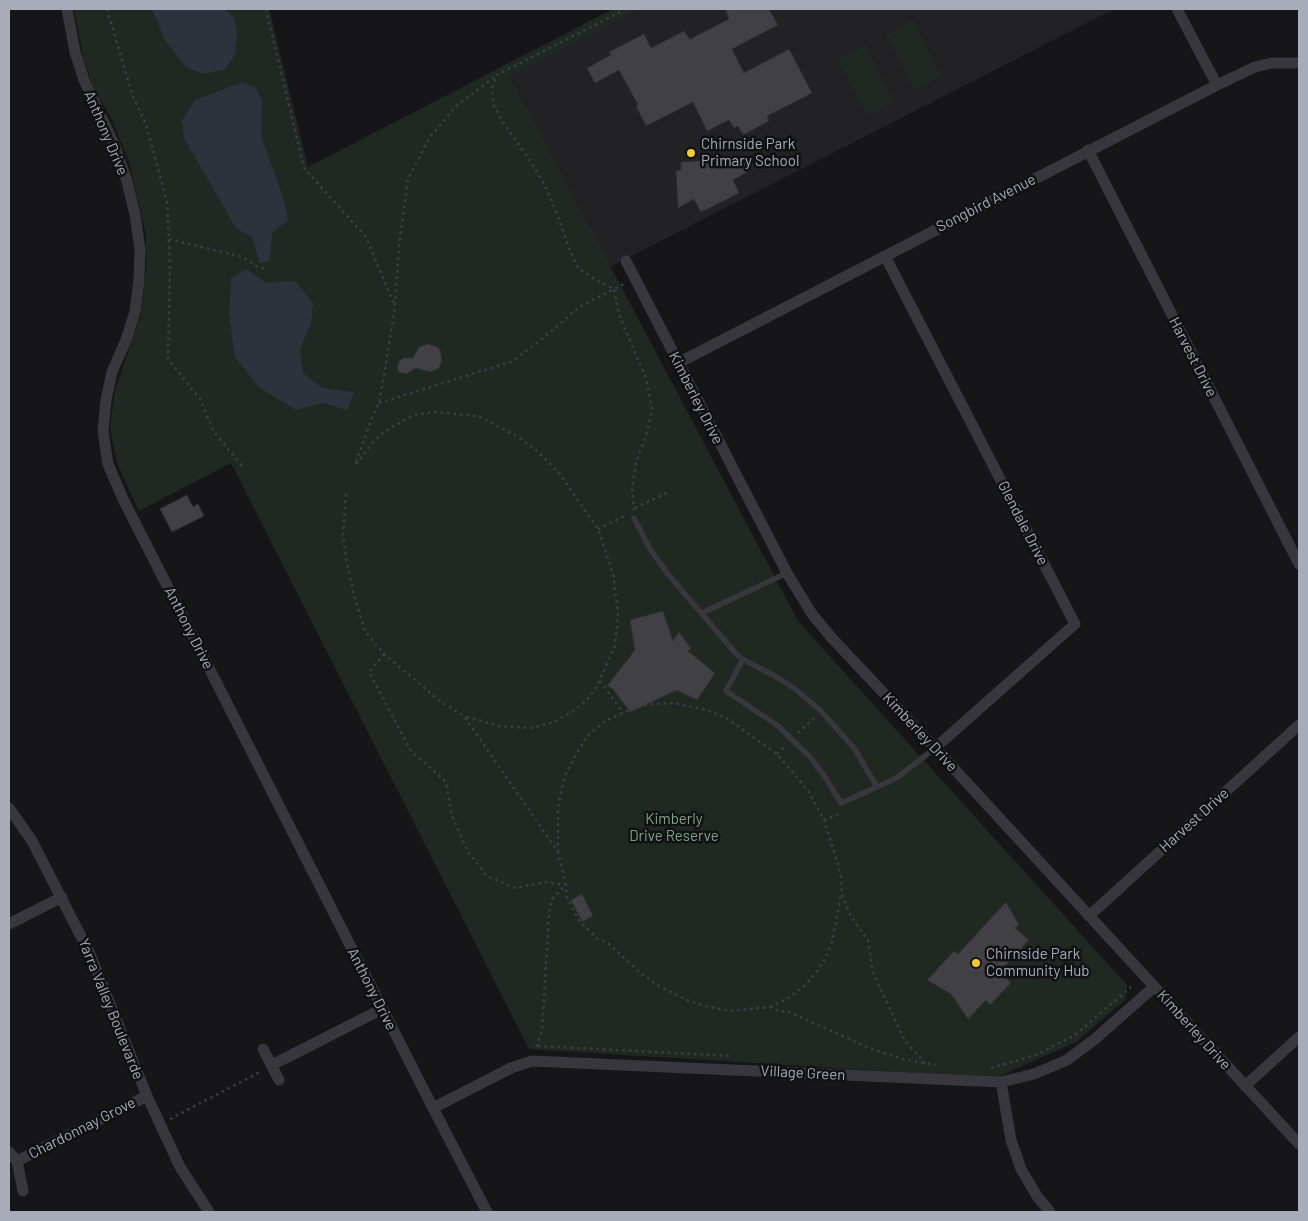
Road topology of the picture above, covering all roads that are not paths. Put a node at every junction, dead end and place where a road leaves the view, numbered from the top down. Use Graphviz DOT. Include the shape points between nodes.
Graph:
graph roads {
  1 [pos="67,9"];
  2 [pos="1176,9"];
  3 [pos="1299,63"];
  4 [pos="1217,85"];
  5 [pos="1088,150"];
  6 [pos="885,256"];
  7 [pos="626,261"];
  8 [pos="678,363"];
  9 [pos="634,513"];
  10 [pos="1296,550"];
  11 [pos="1299,564"];
  12 [pos="787,573"];
  13 [pos="702,613"];
  14 [pos="743,659"];
  15 [pos="1299,725"];
  16 [pos="935,748"];
  17 [pos="877,787"];
  18 [pos="9,808"];
  19 [pos="62,897"];
  20 [pos="1089,916"];
  21 [pos="9,924"];
  22 [pos="1154,987"];
  23 [pos="382,1009"];
  24 [pos="1299,1037"];
  25 [pos="263,1049"];
  26 [pos="272,1065"];
  27 [pos="279,1080"];
  28 [pos="1001,1082"];
  29 [pos="1245,1086"];
  30 [pos="147,1096"];
  31 [pos="433,1108"];
  32 [pos="1299,1144"];
  33 [pos="9,1152"];
  34 [pos="17,1161"];
  35 [pos="23,1191"];
  36 [pos="209,1212"];
  37 [pos="488,1212"];
  38 [pos="1050,1212"];
  1 -- 23 [label="street, Anthony Drive" via="84,80 115,146 127,181 140,249 135,312 112,372 106,400 103,431 108,464"];
  2 -- 4 [label="street"];
  3 -- 4 [label="street, Songbird Avenue" via="1255,67"];
  4 -- 5 [label="street, Songbird Avenue"];
  5 -- 6 [label="street, Songbird Avenue"];
  5 -- 10 [label="street, Harvest Drive"];
  6 -- 8 [label="street, Songbird Avenue"];
  6 -- 16 [label="street, Glendale Drive" via="1075,624"];
  7 -- 8 [label="street, Kimberley Drive"];
  8 -- 12 [label="street, Kimberley Drive"];
  9 -- 13 [label="lane" via="650,549 666,573"];
  10 -- 11 [label="street, Harvest Drive"];
  12 -- 13 [label="lane"];
  12 -- 16 [label="street, Kimberley Drive" via="812,614 831,637"];
  13 -- 14 [label="lane"];
  14 -- 17 [label="lane" via="794,688 821,711 854,748"];
  14 -- 17 [label="lane" via="726,691 792,739 825,776 841,803"];
  15 -- 20 [label="street, Harvest Drive"];
  16 -- 17 [label="lane" via="898,777"];
  16 -- 20 [label="street, Kimberley Drive"];
  18 -- 19 [label="street, Yarra Valley Boulevarde" via="32,841"];
  19 -- 21 [label="street"];
  19 -- 30 [label="street, Yarra Valley Boulevarde" via="93,961"];
  20 -- 22 [label="street, Kimberley Drive"];
  22 -- 28 [label="street, Village Green" via="1067,1060 1034,1074"];
  22 -- 29 [label="street, Kimberley Drive"];
  23 -- 26 [label="street"];
  23 -- 31 [label="street, Anthony Drive"];
  24 -- 29 [label="street"];
  25 -- 26 [label="street"];
  26 -- 27 [label="street"];
  28 -- 31 [label="street, Village Green" via="532,1060"];
  28 -- 38 [label="street" via="1011,1140 1021,1169"];
  29 -- 32 [label="street, Kimberley Drive"];
  30 -- 34 [label="street, Chardonnay Grove"];
  30 -- 36 [label="street, Yarra Valley Boulevarde" via="180,1167"];
  31 -- 37 [label="street, Anthony Drive"];
  33 -- 34 [label="street, Chardonnay Grove"];
  34 -- 35 [label="street, Chardonnay Grove"];
}
